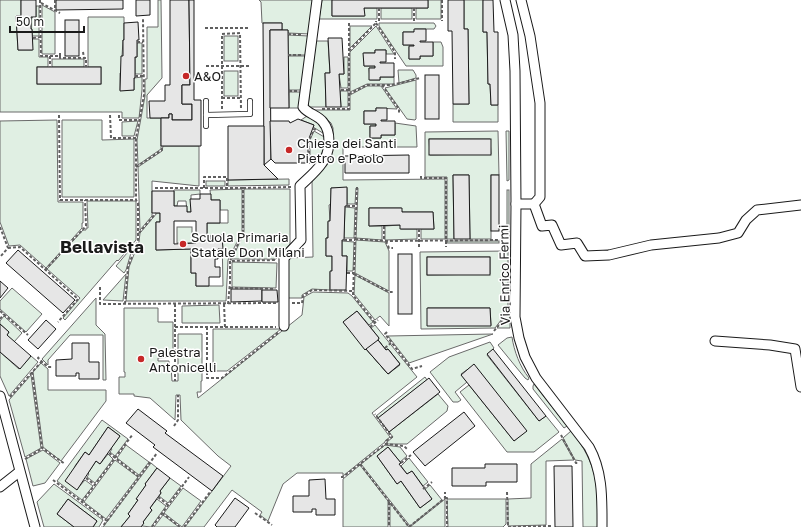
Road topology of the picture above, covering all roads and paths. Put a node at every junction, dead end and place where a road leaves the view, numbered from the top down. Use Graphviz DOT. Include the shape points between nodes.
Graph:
graph roads {
  1 [pos="55,0"];
  2 [pos="318,0"];
  3 [pos="442,0"];
  4 [pos="505,0"];
  5 [pos="521,0"];
  6 [pos="40,2"];
  7 [pos="36,4"];
  8 [pos="379,8"];
  9 [pos="414,8"];
  10 [pos="55,11"];
  11 [pos="60,13"];
  12 [pos="143,20"];
  13 [pos="349,21"];
  14 [pos="414,21"];
  15 [pos="442,21"];
  16 [pos="377,22"];
  17 [pos="205,28"];
  18 [pos="249,28"];
  19 [pos="288,34"];
  20 [pos="313,35"];
  21 [pos="32,38"];
  22 [pos="41,38"];
  23 [pos="137,42"];
  24 [pos="143,42"];
  25 [pos="349,51"];
  26 [pos="60,52"];
  27 [pos="84,52"];
  28 [pos="50,56"];
  29 [pos="60,56"];
  30 [pos="344,56"];
  31 [pos="349,56"];
  32 [pos="84,58"];
  33 [pos="395,59"];
  34 [pos="206,66"];
  35 [pos="222,66"];
  36 [pos="241,66"];
  37 [pos="249,66"];
  38 [pos="50,67"];
  39 [pos="86,67"];
  40 [pos="135,76"];
  41 [pos="144,76"];
  42 [pos="420,78"];
  43 [pos="382,85"];
  44 [pos="341,90"];
  45 [pos="349,90"];
  46 [pos="349,94"];
  47 [pos="222,98"];
  48 [pos="241,98"];
  49 [pos="250,100"];
  50 [pos="206,101"];
  51 [pos="305,109"];
  52 [pos="399,113"];
  53 [pos="110,114"];
  54 [pos="222,114"];
  55 [pos="241,114"];
  56 [pos="59,115"];
  57 [pos="119,115"];
  58 [pos="206,115"];
  59 [pos="140,120"];
  60 [pos="206,126"];
  61 [pos="136,138"];
  62 [pos="329,139"];
  63 [pos="162,146"];
  64 [pos="136,167"];
  65 [pos="421,176"];
  66 [pos="309,177"];
  67 [pos="300,187"];
  68 [pos="357,187"];
  69 [pos="155,188"];
  70 [pos="204,188"];
  71 [pos="227,188"];
  72 [pos="243,188"];
  73 [pos="85,200"];
  74 [pos="136,200"];
  75 [pos="516,204"];
  76 [pos="534,204"];
  77 [pos="801,205"];
  78 [pos="347,206"];
  79 [pos="357,206"];
  80 [pos="156,213"];
  81 [pos="384,226"];
  82 [pos="0,227"];
  83 [pos="419,229"];
  84 [pos="138,234"];
  85 [pos="355,239"];
  86 [pos="344,240"];
  87 [pos="420,240"];
  88 [pos="446,240"];
  89 [pos="503,240"];
  90 [pos="385,241"];
  91 [pos="446,247"];
  92 [pos="8,248"];
  93 [pos="393,248"];
  94 [pos="420,248"];
  95 [pos="0,257"];
  96 [pos="230,260"];
  97 [pos="284,260"];
  98 [pos="46,270"];
  99 [pos="347,273"];
  100 [pos="354,273"];
  101 [pos="100,287"];
  102 [pos="230,288"];
  103 [pos="284,289"];
  104 [pos="346,291"];
  105 [pos="353,291"];
  106 [pos="393,292"];
  107 [pos="353,295"];
  108 [pos="284,303"];
  109 [pos="125,304"];
  110 [pos="175,304"];
  111 [pos="224,304"];
  112 [pos="228,304"];
  113 [pos="0,311"];
  114 [pos="515,312"];
  115 [pos="4,314"];
  116 [pos="0,319"];
  117 [pos="378,320"];
  118 [pos="58,322"];
  119 [pos="375,323"];
  120 [pos="284,326"];
  121 [pos="175,327"];
  122 [pos="207,327"];
  123 [pos="224,327"];
  124 [pos="370,327"];
  125 [pos="494,331"];
  126 [pos="387,332"];
  127 [pos="28,335"];
  128 [pos="715,341"];
  129 [pos="391,343"];
  130 [pos="385,348"];
  131 [pos="39,357"];
  132 [pos="42,361"];
  133 [pos="422,366"];
  134 [pos="53,367"];
  135 [pos="32,372"];
  136 [pos="175,381"];
  137 [pos="801,387"];
  138 [pos="178,395"];
  139 [pos="0,396"];
  140 [pos="3,405"];
  141 [pos="375,414"];
  142 [pos="174,426"];
  143 [pos="133,434"];
  144 [pos="561,435"];
  145 [pos="384,444"];
  146 [pos="43,448"];
  147 [pos="408,450"];
  148 [pos="108,453"];
  149 [pos="157,453"];
  150 [pos="411,455"];
  151 [pos="115,458"];
  152 [pos="401,463"];
  153 [pos="578,463"];
  154 [pos="65,464"];
  155 [pos="360,464"];
  156 [pos="18,467"];
  157 [pos="140,477"];
  158 [pos="189,477"];
  159 [pos="340,477"];
  160 [pos="86,478"];
  161 [pos="53,480"];
  162 [pos="432,482"];
  163 [pos="95,485"];
  164 [pos="0,487"];
  165 [pos="423,489"];
  166 [pos="210,492"];
  167 [pos="446,492"];
  168 [pos="507,492"];
  169 [pos="158,497"];
  170 [pos="445,498"];
  171 [pos="389,501"];
  172 [pos="82,502"];
  173 [pos="168,505"];
  174 [pos="162,513"];
  175 [pos="255,513"];
  176 [pos="107,521"];
  177 [pos="272,525"];
  178 [pos="551,526"];
  179 [pos="35,527"];
  180 [pos="102,527"];
  181 [pos="152,527"];
  182 [pos="180,527"];
  183 [pos="184,527"];
  184 [pos="389,527"];
  185 [pos="447,527"];
  186 [pos="507,527"];
  187 [pos="527,527"];
  188 [pos="602,527"];
  1 -- 10 [label="path"];
  2 -- 20 [label="street"];
  3 -- 15 [label="path"];
  4 -- 75 [label="street, Via Enrico Fermi" via="512,35 515,71"];
  5 -- 76 [label="street" via="530,36 540,103 540,197"];
  6 -- 7 [label="path"];
  6 -- 10 [label="path"];
  6 -- 22 [label="path"];
  8 -- 16 [label="path"];
  9 -- 14 [label="path"];
  10 -- 11 [label="path"];
  12 -- 24 [label="path"];
  13 -- 25 [label="path"];
  16 -- 25 [label="path"];
  16 -- 33 [label="path" via="395,52"];
  17 -- 18 [label="path"];
  19 -- 20 [label="path"];
  20 -- 51 [label="street"];
  21 -- 22 [label="path"];
  22 -- 28 [label="path" via="41,56"];
  23 -- 24 [label="path"];
  24 -- 41 [label="path"];
  25 -- 31 [label="path"];
  26 -- 29 [label="path"];
  27 -- 32 [label="path"];
  28 -- 29 [label="path"];
  28 -- 38 [label="path"];
  29 -- 32 [label="path"];
  30 -- 31 [label="path"];
  31 -- 45 [label="path"];
  32 -- 39 [label="path"];
  34 -- 35 [label="path"];
  35 -- 36 [label="path"];
  35 -- 36 [label="path" via="222,34 240,33"];
  35 -- 47 [label="path"];
  36 -- 37 [label="path"];
  36 -- 48 [label="path"];
  40 -- 41 [label="path"];
  41 -- 59 [label="path"];
  42 -- 43 [label="path"];
  43 -- 46 [label="path" via="367,85"];
  43 -- 52 [label="path"];
  44 -- 45 [label="path"];
  45 -- 46 [label="path"];
  46 -- 51 [label="path" via="349,109"];
  47 -- 48 [label="path"];
  47 -- 54 [label="path"];
  48 -- 55 [label="path"];
  49 -- 55 [label="lane" via="250,114"];
  50 -- 58 [label="lane"];
  51 -- 62 [label="street" via="323,122 328,130"];
  53 -- 61 [label="path" via="111,138"];
  54 -- 55 [label="lane"];
  54 -- 58 [label="lane"];
  56 -- 73 [label="path" via="60,200"];
  57 -- 59 [label="path" via="119,120"];
  58 -- 60 [label="lane"];
  59 -- 61 [label="path"];
  61 -- 64 [label="path"];
  62 -- 66 [label="street" via="328,150 322,163"];
  62 -- 66 [label="path" via="314,129 309,140"];
  63 -- 64 [label="path" via="162,150"];
  64 -- 74 [label="path"];
  65 -- 88 [label="path" via="446,178"];
  66 -- 67 [label="street"];
  67 -- 72 [label="path"];
  67 -- 97 [label="street" via="301,240"];
  68 -- 79 [label="path"];
  69 -- 70 [label="path"];
  70 -- 71 [label="path"];
  70 -- 71 [label="path" via="204,177 227,177"];
  71 -- 72 [label="path"];
  72 -- 96 [label="path" via="243,232"];
  73 -- 74 [label="path"];
  73 -- 98 [label="path" via="86,226"];
  74 -- 84 [label="path"];
  75 -- 76 [label="street"];
  75 -- 114 [label="street, Via Enrico Fermi"];
  76 -- 77 [label="street" via="542,226 552,225 561,245 577,243 585,256 609,256 651,245 719,238 738,233 746,220 757,210"];
  78 -- 79 [label="path"];
  79 -- 85 [label="path"];
  80 -- 84 [label="path"];
  81 -- 90 [label="path"];
  82 -- 92 [label="path"];
  83 -- 87 [label="path"];
  84 -- 109 [label="path" via="128,267"];
  85 -- 86 [label="path"];
  85 -- 90 [label="path"];
  85 -- 100 [label="path"];
  87 -- 88 [label="path"];
  87 -- 90 [label="path"];
  87 -- 94 [label="path"];
  88 -- 89 [label="path"];
  88 -- 91 [label="path"];
  90 -- 93 [label="path" via="389,248"];
  92 -- 95 [label="path"];
  92 -- 98 [label="path" via="20,247"];
  96 -- 97 [label="path"];
  96 -- 102 [label="path"];
  97 -- 103 [label="street"];
  98 -- 118 [label="path" via="78,299"];
  99 -- 100 [label="path"];
  100 -- 105 [label="path"];
  100 -- 106 [label="path"];
  101 -- 109 [label="path" via="100,304"];
  102 -- 103 [label="path"];
  102 -- 112 [label="path"];
  103 -- 108 [label="street"];
  104 -- 105 [label="path"];
  104 -- 107 [label="path"];
  104 -- 108 [label="path" via="312,290 303,296 302,303"];
  105 -- 107 [label="path"];
  107 -- 119 [label="path"];
  108 -- 112 [label="path"];
  108 -- 120 [label="street"];
  109 -- 110 [label="path"];
  110 -- 111 [label="path"];
  110 -- 121 [label="path"];
  111 -- 112 [label="path"];
  111 -- 123 [label="path"];
  113 -- 115 [label="path"];
  114 -- 125 [label="path" via="508,312"];
  114 -- 188 [label="street, Via Enrico Fermi" via="517,331 525,357 536,378 595,457 602,488"];
  115 -- 116 [label="path"];
  115 -- 127 [label="path"];
  117 -- 119 [label="path"];
  119 -- 124 [label="path"];
  120 -- 122 [label="path" via="222,378 207,378"];
  120 -- 123 [label="path"];
  121 -- 122 [label="path"];
  121 -- 136 [label="path"];
  122 -- 123 [label="path"];
  126 -- 129 [label="path" via="385,334"];
  128 -- 137 [label="street" via="795,349"];
  129 -- 130 [label="path"];
  129 -- 133 [label="path" via="412,369"];
  131 -- 132 [label="path"];
  132 -- 134 [label="path" via="48,367"];
  132 -- 135 [label="path"];
  135 -- 140 [label="path"];
  135 -- 146 [label="path"];
  138 -- 142 [label="path" via="178,420"];
  139 -- 140 [label="street"];
  140 -- 156 [label="street"];
  141 -- 145 [label="path" via="392,437"];
  143 -- 151 [label="path"];
  144 -- 153 [label="path"];
  145 -- 147 [label="path" via="404,446"];
  145 -- 155 [label="path"];
  146 -- 154 [label="path"];
  146 -- 156 [label="path"];
  148 -- 151 [label="path"];
  149 -- 157 [label="path"];
  150 -- 152 [label="path"];
  151 -- 157 [label="path"];
  151 -- 163 [label="path"];
  155 -- 159 [label="path"];
  155 -- 171 [label="path"];
  156 -- 164 [label="street"];
  156 -- 179 [label="street"];
  157 -- 176 [label="path"];
  158 -- 173 [label="path"];
  160 -- 163 [label="path"];
  161 -- 172 [label="path"];
  162 -- 165 [label="path"];
  163 -- 172 [label="path"];
  166 -- 183 [label="path"];
  167 -- 170 [label="path"];
  168 -- 186 [label="path"];
  169 -- 173 [label="path"];
  170 -- 171 [label="path" via="410,527"];
  170 -- 185 [label="path"];
  171 -- 184 [label="path"];
  172 -- 176 [label="path"];
  173 -- 174 [label="path"];
  174 -- 181 [label="path"];
  174 -- 182 [label="path"];
  175 -- 177 [label="path"];
  176 -- 180 [label="path"];
  178 -- 187 [label="path"];
  186 -- 187 [label="path"];
}
